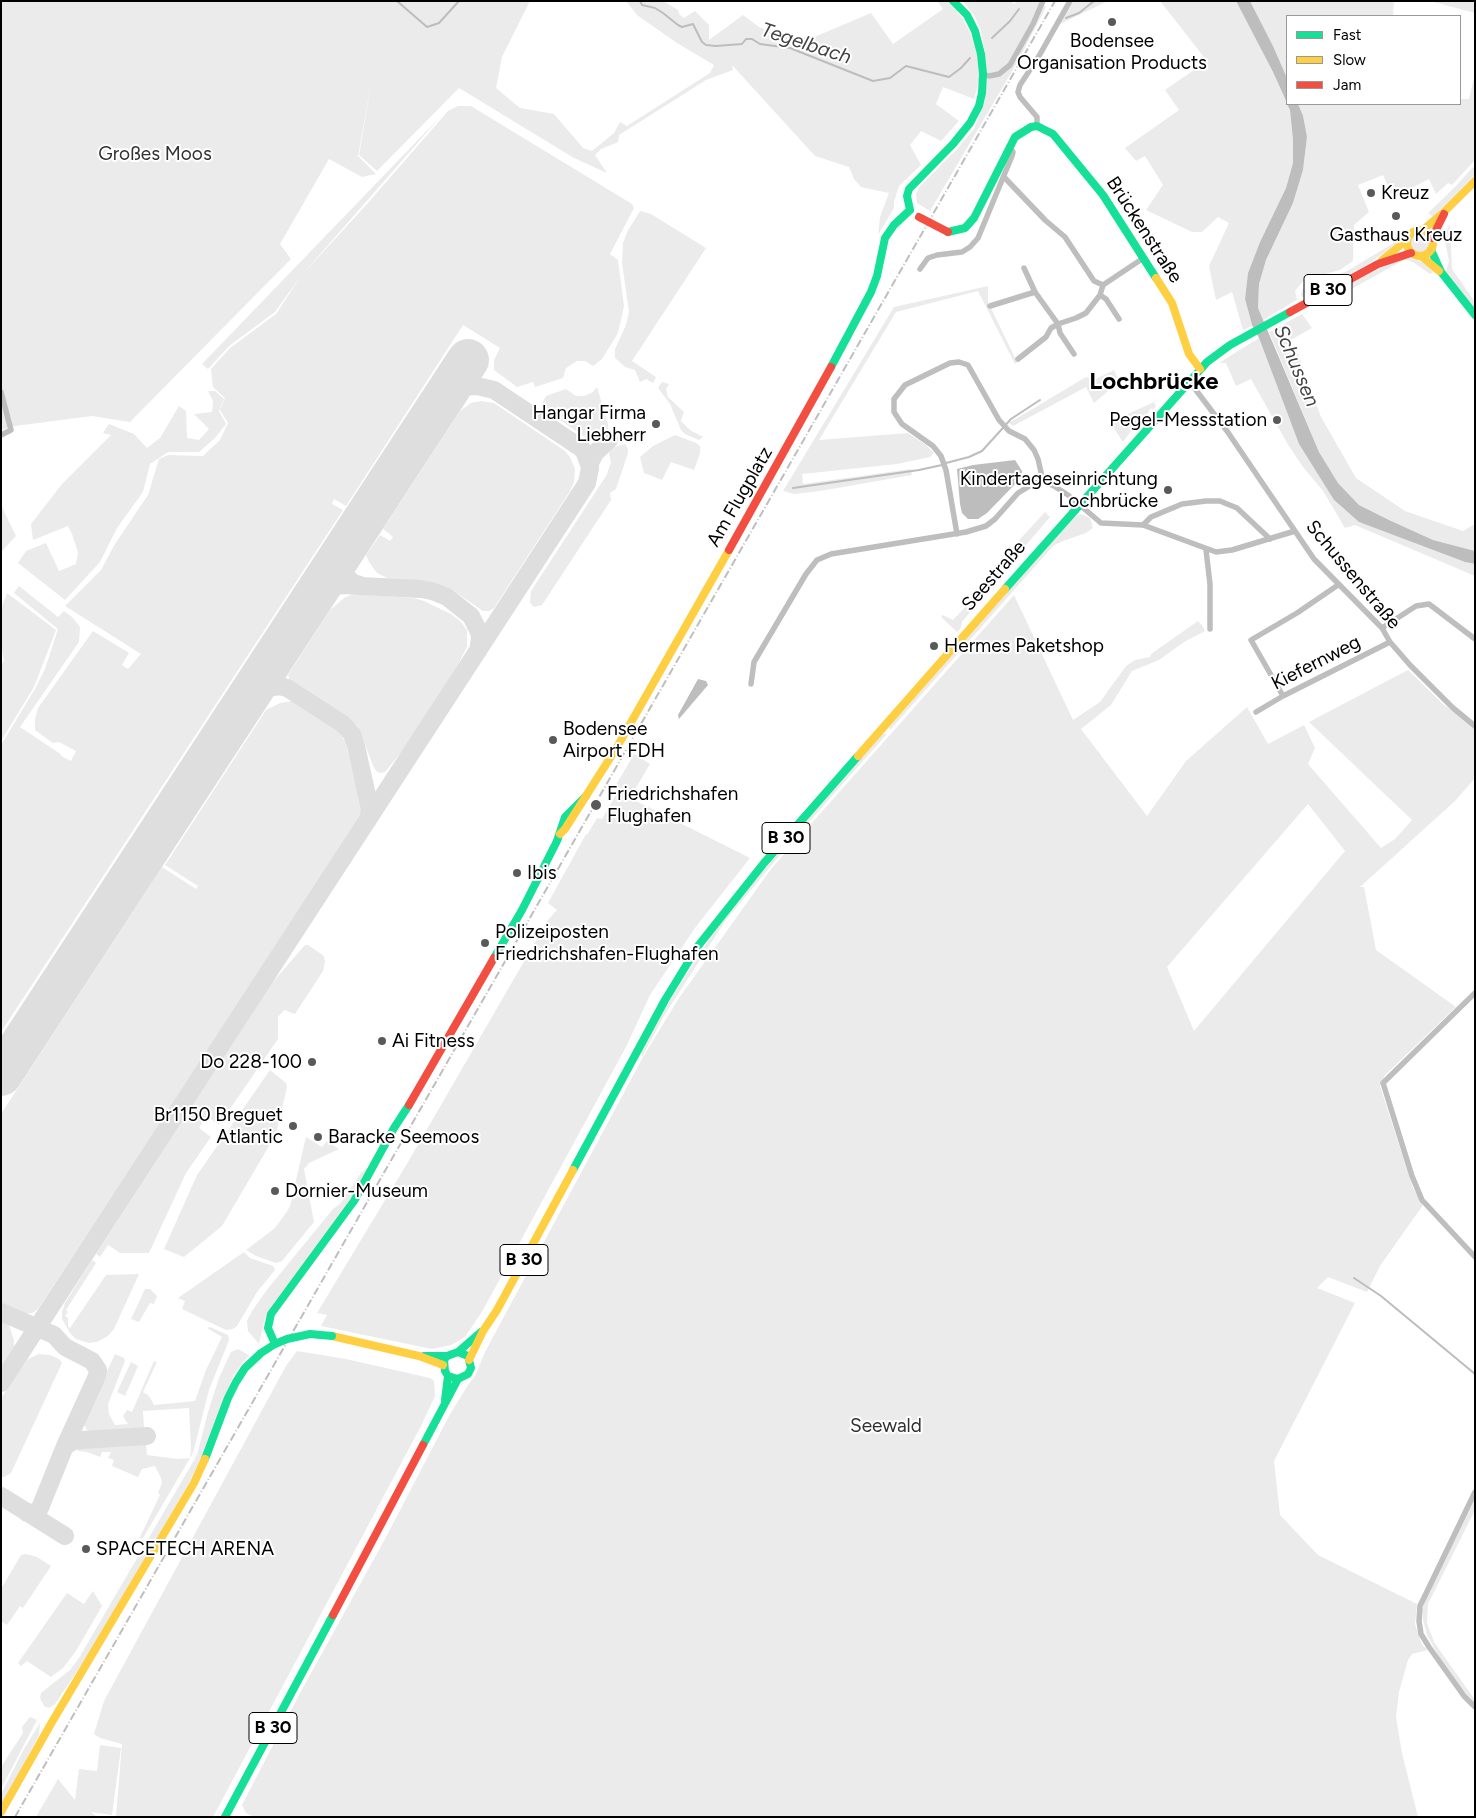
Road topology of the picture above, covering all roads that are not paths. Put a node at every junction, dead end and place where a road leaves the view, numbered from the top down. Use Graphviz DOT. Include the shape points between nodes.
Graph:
graph roads {
  1 [pos="953,1"];
  2 [pos="1043,1"];
  3 [pos="1070,1"];
  4 [pos="983,74"];
  5 [pos="1037,126"];
  6 [pos="1009,146"];
  7 [pos="1004,177"];
  8 [pos="1475,180"];
  9 [pos="910,210"];
  10 [pos="1444,212"];
  11 [pos="1423,230"];
  12 [pos="1432,238"];
  13 [pos="1407,240"];
  14 [pos="1431,250"];
  15 [pos="1412,253"];
  16 [pos="1421,256"];
  17 [pos="1142,259"];
  18 [pos="1378,264"];
  19 [pos="1024,268"];
  20 [pos="920,269"];
  21 [pos="1441,272"];
  22 [pos="1103,285"];
  23 [pos="1034,292"];
  24 [pos="1100,295"];
  25 [pos="990,306"];
  26 [pos="1475,316"];
  27 [pos="1119,318"];
  28 [pos="1058,324"];
  29 [pos="1074,354"];
  30 [pos="1018,359"];
  31 [pos="1200,369"];
  32 [pos="1189,381"];
  33 [pos="1,392"];
  34 [pos="1,435"];
  35 [pos="1043,481"];
  36 [pos="1079,505"];
  37 [pos="1143,524"];
  38 [pos="1295,531"];
  39 [pos="956,534"];
  40 [pos="1270,539"];
  41 [pos="1206,550"];
  42 [pos="1338,585"];
  43 [pos="1382,628"];
  44 [pos="1210,629"];
  45 [pos="1475,639"];
  46 [pos="1390,642"];
  47 [pos="750,684"];
  48 [pos="1283,696"];
  49 [pos="1256,712"];
  50 [pos="1475,726"];
  51 [pos="1475,993"];
  52 [pos="1475,1257"];
  53 [pos="483,1331"];
  54 [pos="275,1344"];
  55 [pos="458,1352"];
  56 [pos="419,1356"];
  57 [pos="447,1356"];
  58 [pos="470,1360"];
  59 [pos="443,1366"];
  60 [pos="448,1376"];
  61 [pos="458,1379"];
  62 [pos="445,1406"];
  63 [pos="1475,1492"];
  64 [pos="1475,1708"];
  65 [pos="1,1812"];
  66 [pos="225,1817"];
  1 -- 4 [label="street" via="967,15 975,31"];
  2 -- 4 [label="street" via="1010,64 999,74"];
  3 -- 5 [label="street, Brückenstraße" via="1018,92 1036,117"];
  4 -- 9 [label="street" via="979,106 970,123 909,189 906,196"];
  5 -- 6 [label="street" via="1024,130"];
  5 -- 17 [label="street, Brückenstraße" via="1053,134 1092,181"];
  6 -- 7 [label="street" via="1013,152"];
  6 -- 9 [label="street, bridge" via="974,218 965,228 948,232"];
  7 -- 20 [label="street" via="978,238 970,248 928,258"];
  7 -- 22 [label="street" via="1065,237 1094,281"];
  8 -- 10 [label="street"];
  9 -- 54 [label="street, Am Flugplatz" via="885,238 871,292 804,419 617,747 560,834 522,910 422,1085 354,1201 271,1314 268,1328"];
  10 -- 11 [label="street"];
  10 -- 12 [label="street"];
  11 -- 12 [label="street"];
  11 -- 13 [label="street" via="1413,232"];
  12 -- 14 [label="street"];
  13 -- 15 [label="street"];
  13 -- 18 [label="street, Seestraße / B 30"];
  14 -- 16 [label="street"];
  14 -- 21 [label="street"];
  15 -- 16 [label="street"];
  15 -- 18 [label="street, Seestraße / B 30"];
  16 -- 21 [label="street"];
  17 -- 22 [label="street"];
  17 -- 31 [label="street, Brückenstraße" via="1172,304 1189,354"];
  18 -- 31 [label="street, Seestraße / B 30" via="1218,353"];
  19 -- 23 [label="street"];
  21 -- 26 [label="street"];
  22 -- 24 [label="street"];
  23 -- 25 [label="street"];
  23 -- 28 [label="street"];
  24 -- 27 [label="street"];
  24 -- 28 [label="street" via="1086,313"];
  28 -- 29 [label="street"];
  28 -- 30 [label="street"];
  31 -- 32 [label="street, Seestraße / B 30"];
  32 -- 36 [label="street, Seestraße / B 30"];
  32 -- 38 [label="street, Schussenstraße"];
  33 -- 34 [label="street" via="11,430"];
  35 -- 36 [label="street"];
  35 -- 39 [label="street" via="1018,493 986,526"];
  35 -- 39 [label="street" via="1034,450 1025,439 1001,423 968,365 950,363 905,385 894,398 894,412 902,424 939,451 946,470"];
  36 -- 37 [label="street" via="1101,523"];
  36 -- 53 [label="street, Seestraße / B 30" via="741,890 689,961"];
  37 -- 40 [label="street" via="1151,517 1182,504 1220,501 1237,508"];
  37 -- 41 [label="street"];
  38 -- 40 [label="street"];
  38 -- 42 [label="street, Schussenstraße"];
  39 -- 47 [label="street" via="831,554 817,560 754,662"];
  40 -- 41 [label="street" via="1232,550"];
  41 -- 44 [label="street"];
  42 -- 43 [label="street, Schussenstraße"];
  42 -- 48 [label="street" via="1252,640"];
  43 -- 45 [label="street" via="1416,606 1429,604"];
  43 -- 46 [label="street, Schussenstraße"];
  46 -- 48 [label="street, Kiefernweg"];
  46 -- 50 [label="street, Schussenstraße" via="1453,708"];
  48 -- 49 [label="street, Kiefernweg"];
  51 -- 52 [label="street" via="1383,1083 1422,1200"];
  53 -- 55 [label="street, B 30"];
  53 -- 58 [label="street, B 30"];
  54 -- 56 [label="street, bridge" via="310,1334"];
  54 -- 65 [label="street" via="245,1368 228,1398 194,1482"];
  55 -- 57 [label="street, B 30"];
  55 -- 58 [label="street"];
  56 -- 57 [label="street"];
  56 -- 59 [label="street"];
  57 -- 59 [label="street"];
  58 -- 61 [label="street, B 30" via="468,1374"];
  59 -- 60 [label="street"];
  60 -- 61 [label="street"];
  60 -- 62 [label="street, B 30"];
  61 -- 62 [label="street, B 30"];
  62 -- 66 [label="street, B 30"];
  63 -- 64 [label="street" via="1420,1606 1419,1621 1421,1634 1429,1647"];
}
